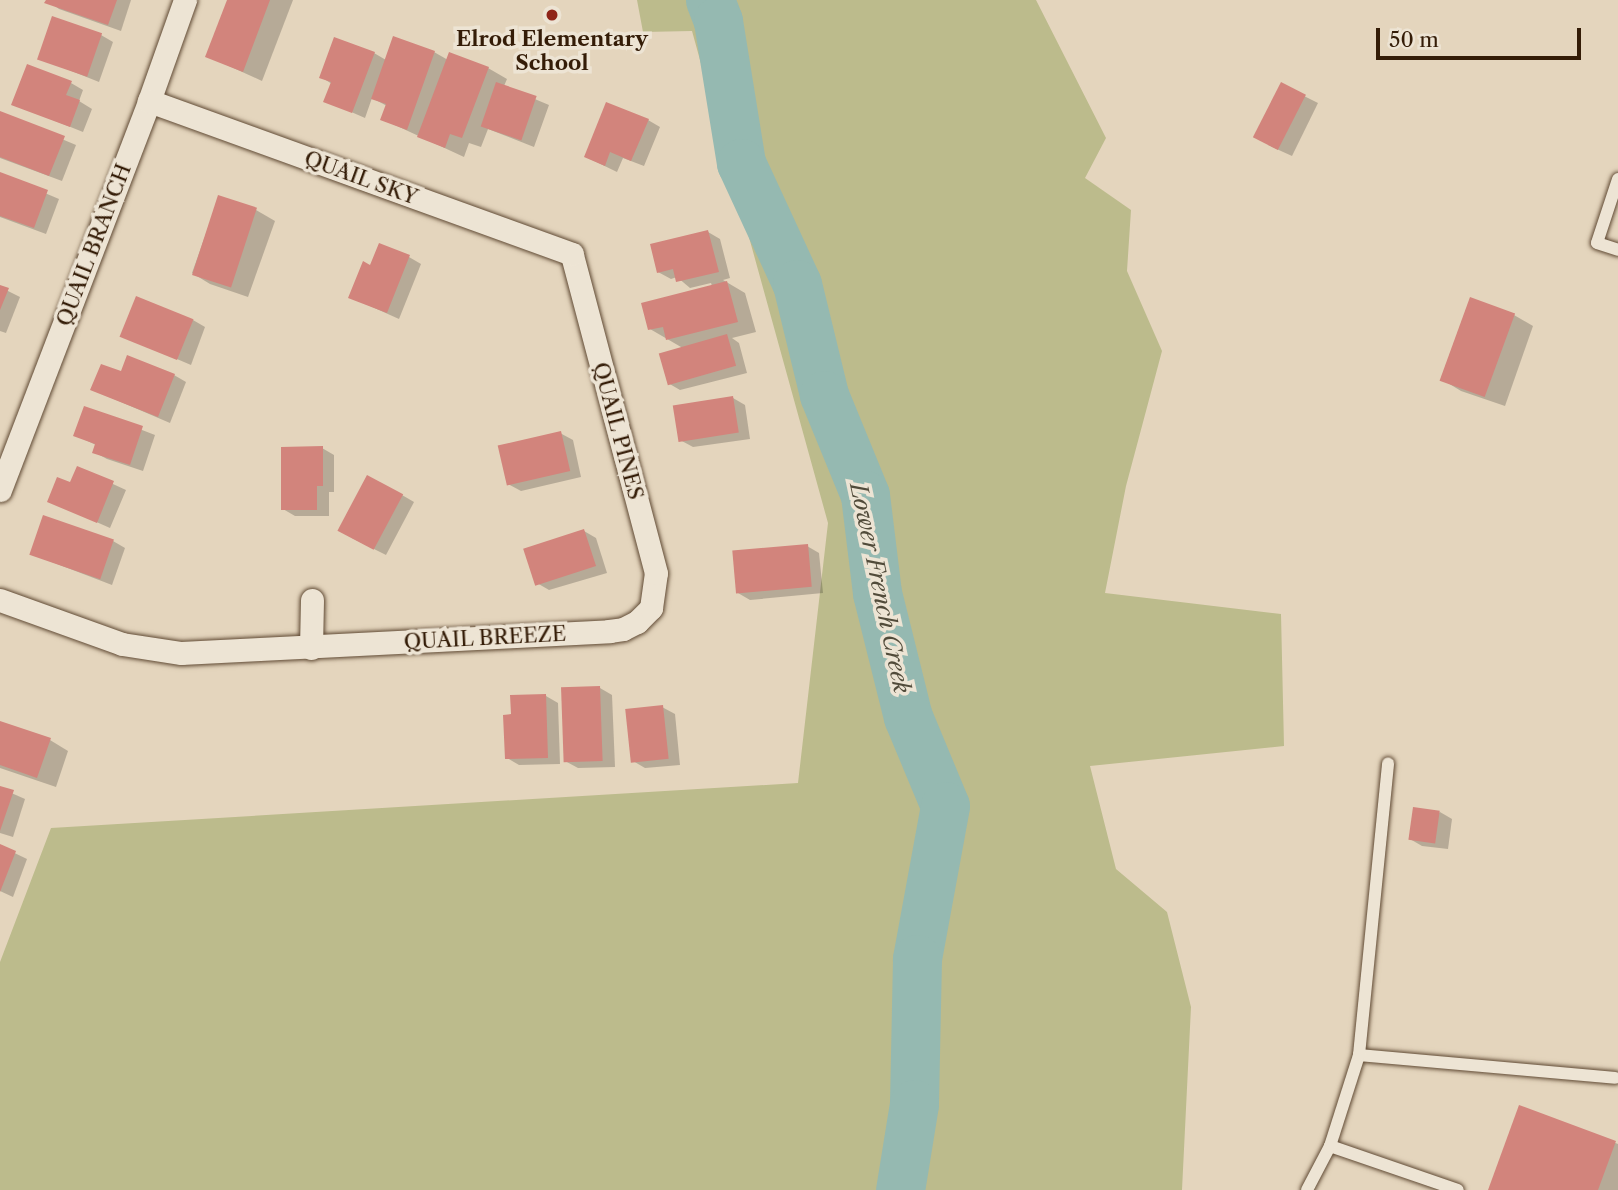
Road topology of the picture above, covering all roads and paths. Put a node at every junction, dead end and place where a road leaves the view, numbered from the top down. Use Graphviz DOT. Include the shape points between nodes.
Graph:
graph roads {
  1 [pos="185,0"];
  2 [pos="149,102"];
  3 [pos="1618,179"];
  4 [pos="1618,250"];
  5 [pos="572,254"];
  6 [pos="0,489"];
  7 [pos="0,600"];
  8 [pos="312,600"];
  9 [pos="651,608"];
  10 [pos="311,648"];
  11 [pos="1388,763"];
  12 [pos="1359,1055"];
  13 [pos="1615,1078"];
  14 [pos="1330,1146"];
  15 [pos="1307,1190"];
  16 [pos="1458,1190"];
  1 -- 2 [label="street, QUAIL BRANCH"];
  2 -- 5 [label="street, QUAIL SKY"];
  2 -- 6 [label="street, QUAIL BRANCH"];
  3 -- 4 [label="lane" via="1597,243"];
  5 -- 9 [label="street, QUAIL PINES" via="656,573"];
  7 -- 10 [label="street, QUAIL BREEZE" via="93,635 151,650 211,653"];
  8 -- 10 [label="street"];
  9 -- 10 [label="street, QUAIL BREEZE" via="630,626 609,631"];
  11 -- 12 [label="lane"];
  12 -- 13 [label="lane"];
  12 -- 14 [label="lane"];
  14 -- 15 [label="lane"];
  14 -- 16 [label="lane"];
}
